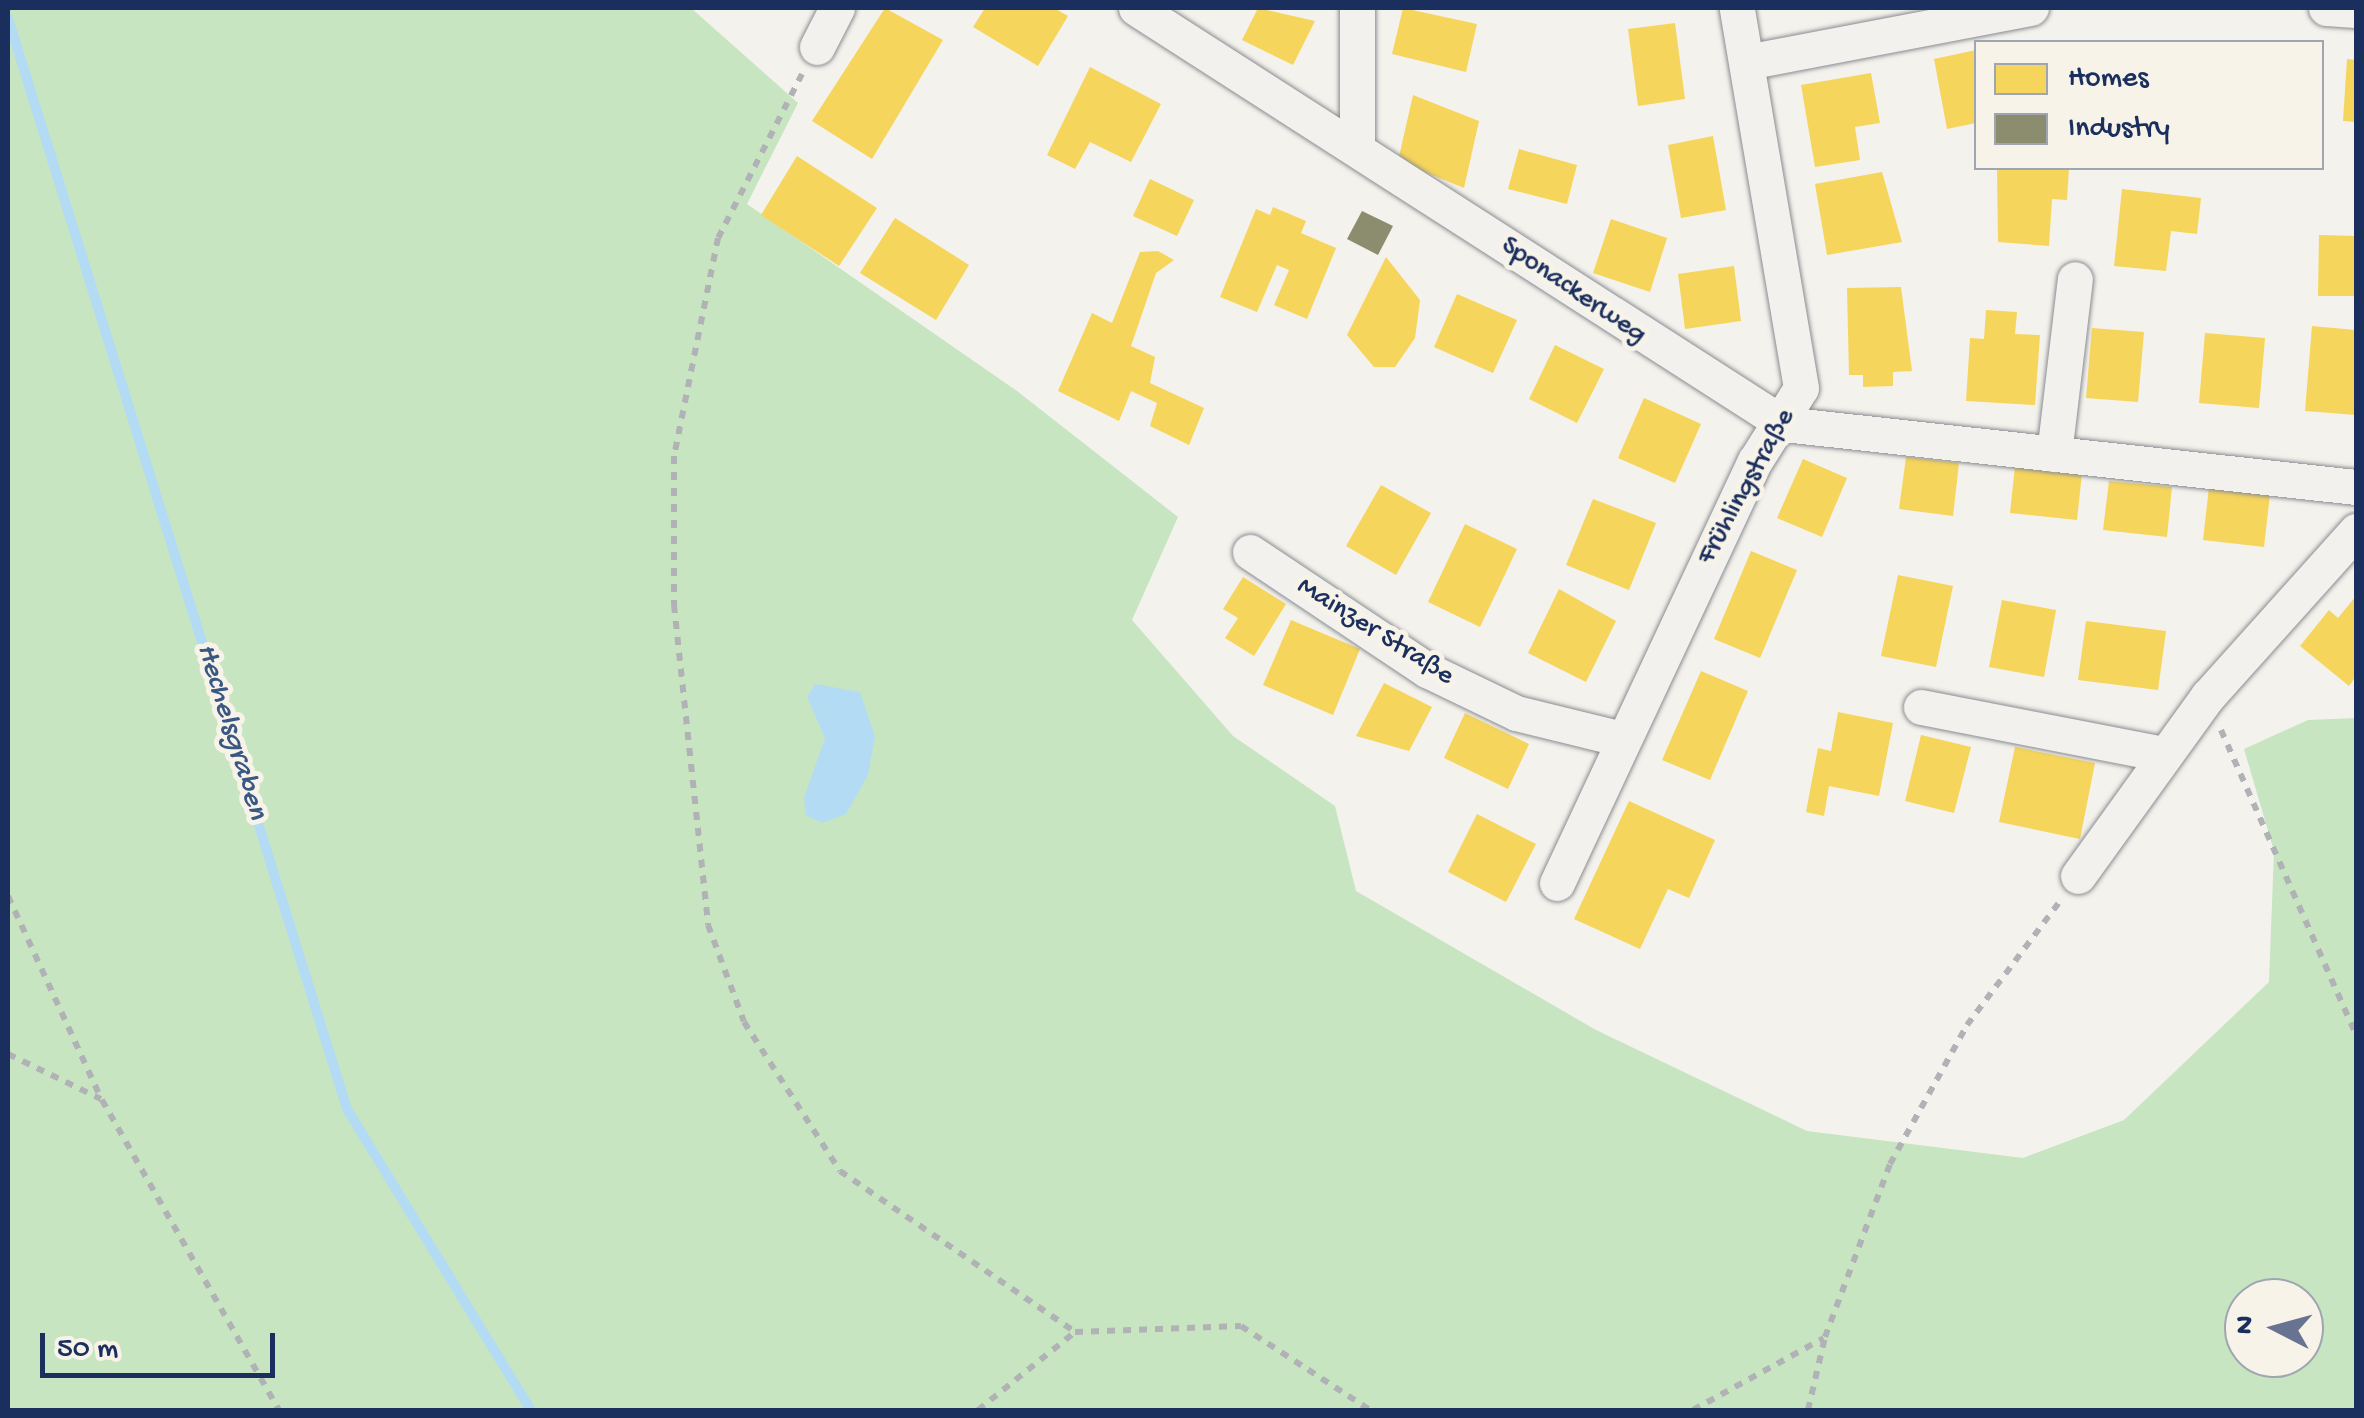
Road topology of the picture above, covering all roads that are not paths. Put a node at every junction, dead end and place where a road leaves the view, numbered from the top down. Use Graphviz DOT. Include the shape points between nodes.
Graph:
graph roads {
  1 [pos="837,8"];
  2 [pos="1136,8"];
  3 [pos="1358,8"];
  4 [pos="1737,8"];
  5 [pos="2031,8"];
  6 [pos="2326,8"];
  7 [pos="2356,10"];
  8 [pos="816,46"];
  9 [pos="1752,61"];
  10 [pos="1357,147"];
  11 [pos="2075,279"];
  12 [pos="1784,424"];
  13 [pos="2054,454"];
  14 [pos="2356,487"];
  15 [pos="2356,531"];
  16 [pos="1250,552"];
  17 [pos="1920,708"];
  18 [pos="1618,738"];
  19 [pos="2162,754"];
  20 [pos="2078,876"];
  21 [pos="1556,883"];
  1 -- 8 [label="street"];
  2 -- 10 [label="street, Sponackerweg"];
  3 -- 10 [label="street"];
  4 -- 9 [label="street, Frühlingstraße"];
  5 -- 9 [label="street"];
  6 -- 7 [label="street"];
  9 -- 12 [label="street, Frühlingstraße" via="1801,388"];
  10 -- 12 [label="street, Sponackerweg"];
  11 -- 13 [label="street"];
  12 -- 13 [label="street, Sponackerweg"];
  12 -- 18 [label="street, Frühlingstraße" via="1754,461"];
  13 -- 14 [label="street, Sponackerweg"];
  15 -- 19 [label="street"];
  16 -- 18 [label="street, Mainzer Straße" via="1427,670 1516,713"];
  17 -- 19 [label="street"];
  18 -- 21 [label="street, Frühlingstraße"];
  19 -- 20 [label="street"];
}
